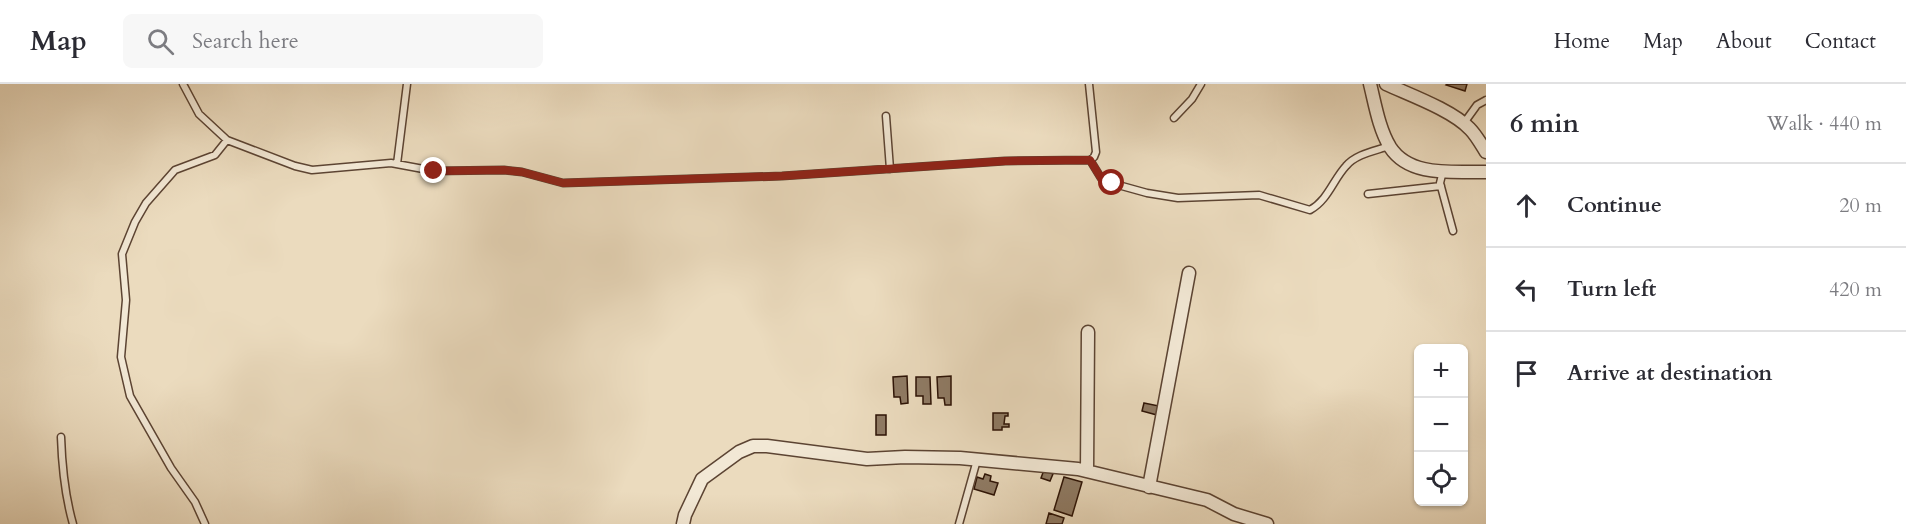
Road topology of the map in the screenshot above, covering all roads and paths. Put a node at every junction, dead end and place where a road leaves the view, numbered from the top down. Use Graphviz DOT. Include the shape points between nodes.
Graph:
graph roads {
  1 [pos="183,84"];
  2 [pos="407,84"];
  3 [pos="1089,84"];
  4 [pos="1201,84"];
  5 [pos="1370,84"];
  6 [pos="1386,84"];
  7 [pos="1403,88"];
  8 [pos="1486,100"];
  9 [pos="886,116"];
  10 [pos="1174,118"];
  11 [pos="1464,123"];
  12 [pos="227,140"];
  13 [pos="1390,146"];
  14 [pos="1486,152"];
  15 [pos="1090,160"];
  16 [pos="397,164"];
  17 [pos="890,169"];
  18 [pos="1443,171"];
  19 [pos="1486,172"];
  20 [pos="1441,186"];
  21 [pos="1368,194"];
  22 [pos="1453,231"];
  23 [pos="1189,273"];
  24 [pos="1088,332"];
  25 [pos="61,437"];
  26 [pos="977,460"];
  27 [pos="1087,471"];
  28 [pos="1149,487"];
  29 [pos="688,510"];
  30 [pos="1241,520"];
  31 [pos="73,524"];
  32 [pos="205,524"];
  33 [pos="683,524"];
  34 [pos="693,524"];
  35 [pos="959,524"];
  36 [pos="1267,524"];
  1 -- 12 [label="lane" via="199,114"];
  2 -- 16 [label="lane"];
  3 -- 15 [label="lane" via="1096,152"];
  4 -- 10 [label="lane"];
  5 -- 13 [label="street"];
  6 -- 7 [label="street"];
  7 -- 11 [label="street"];
  8 -- 11 [label="lane" via="1477,105"];
  9 -- 17 [label="lane"];
  11 -- 14 [label="street"];
  12 -- 16 [label="lane" via="312,170"];
  12 -- 32 [label="lane" via="215,155 175,170 146,203 122,254 126,300 122,357 130,396"];
  13 -- 15 [label="lane" via="1352,160 1321,202 1310,210 1259,195 1178,198 1147,193 1101,178"];
  13 -- 18 [label="street" via="1411,164"];
  15 -- 17 [label="lane"];
  16 -- 17 [label="lane" via="434,171 522,172 563,183"];
  18 -- 19 [label="street"];
  18 -- 20 [label="lane"];
  20 -- 21 [label="lane"];
  20 -- 22 [label="lane"];
  23 -- 28 [label="street"];
  24 -- 27 [label="street"];
  25 -- 31 [label="lane" via="66,501"];
  26 -- 27 [label="street"];
  26 -- 29 [label="street" via="867,459 753,446 702,479"];
  26 -- 35 [label="lane"];
  27 -- 28 [label="street"];
  28 -- 30 [label="street" via="1207,500"];
  29 -- 33 [label="street"];
  29 -- 34 [label="street"];
  30 -- 36 [label="street"];
}
